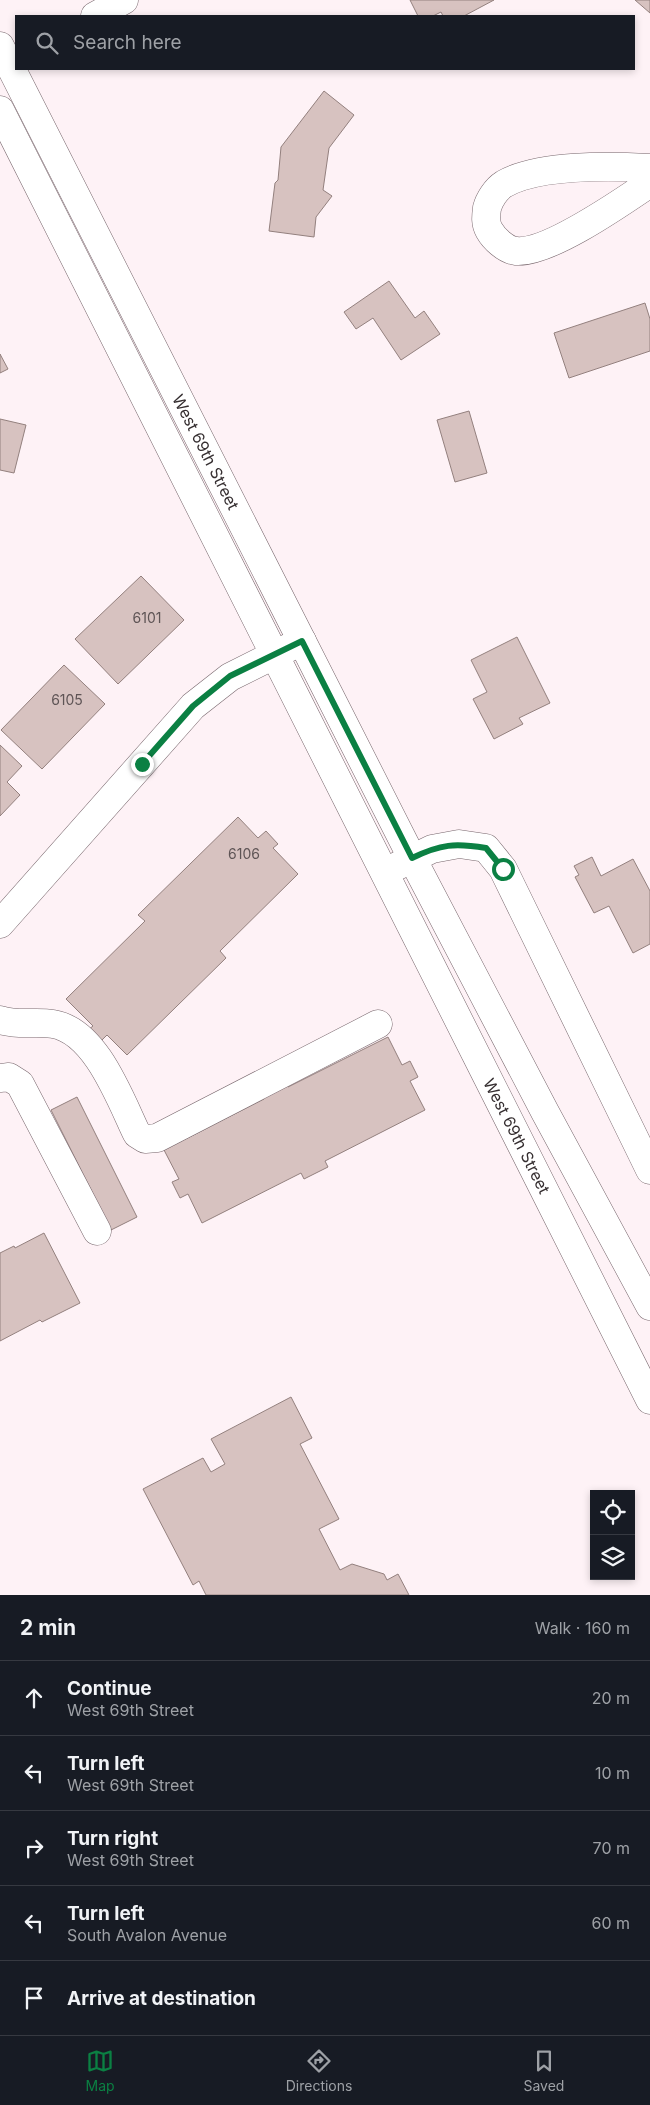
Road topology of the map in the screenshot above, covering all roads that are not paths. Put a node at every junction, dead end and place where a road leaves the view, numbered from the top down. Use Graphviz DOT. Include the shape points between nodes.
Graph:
graph roads {
  1 [pos="124,0"];
  2 [pos="96,15"];
  3 [pos="6,59"];
  4 [pos="0,110"];
  5 [pos="650,168"];
  6 [pos="650,183"];
  7 [pos="302,641"];
  8 [pos="275,653"];
  9 [pos="412,858"];
  10 [pos="384,872"];
  11 [pos="0,924"];
  12 [pos="0,1020"];
  13 [pos="378,1024"];
  14 [pos="0,1078"];
  15 [pos="650,1170"];
  16 [pos="97,1231"];
  17 [pos="650,1306"];
  18 [pos="650,1400"];
  1 -- 2 [label="main road"];
  3 -- 7 [label="main road, West 69th Street"];
  4 -- 8 [label="main road, West 69th Street"];
  5 -- 6 [label="main road" via="530,173 503,185 489,200 485,218 489,230 500,243 515,251 535,248 572,232"];
  7 -- 8 [label="main road"];
  7 -- 9 [label="main road, West 69th Street"];
  8 -- 10 [label="main road, West 69th Street"];
  8 -- 11 [label="main road" via="230,676 193,706"];
  9 -- 10 [label="main road"];
  9 -- 15 [label="main road" via="432,849 459,844 486,848 503,869"];
  9 -- 17 [label="main road, West 69th Street"];
  10 -- 18 [label="main road, West 69th Street"];
  12 -- 13 [label="main road" via="13,1024 54,1024 82,1038 101,1062 137,1134 145,1139 157,1138"];
  14 -- 16 [label="main road" via="9,1077 20,1084"];
}
